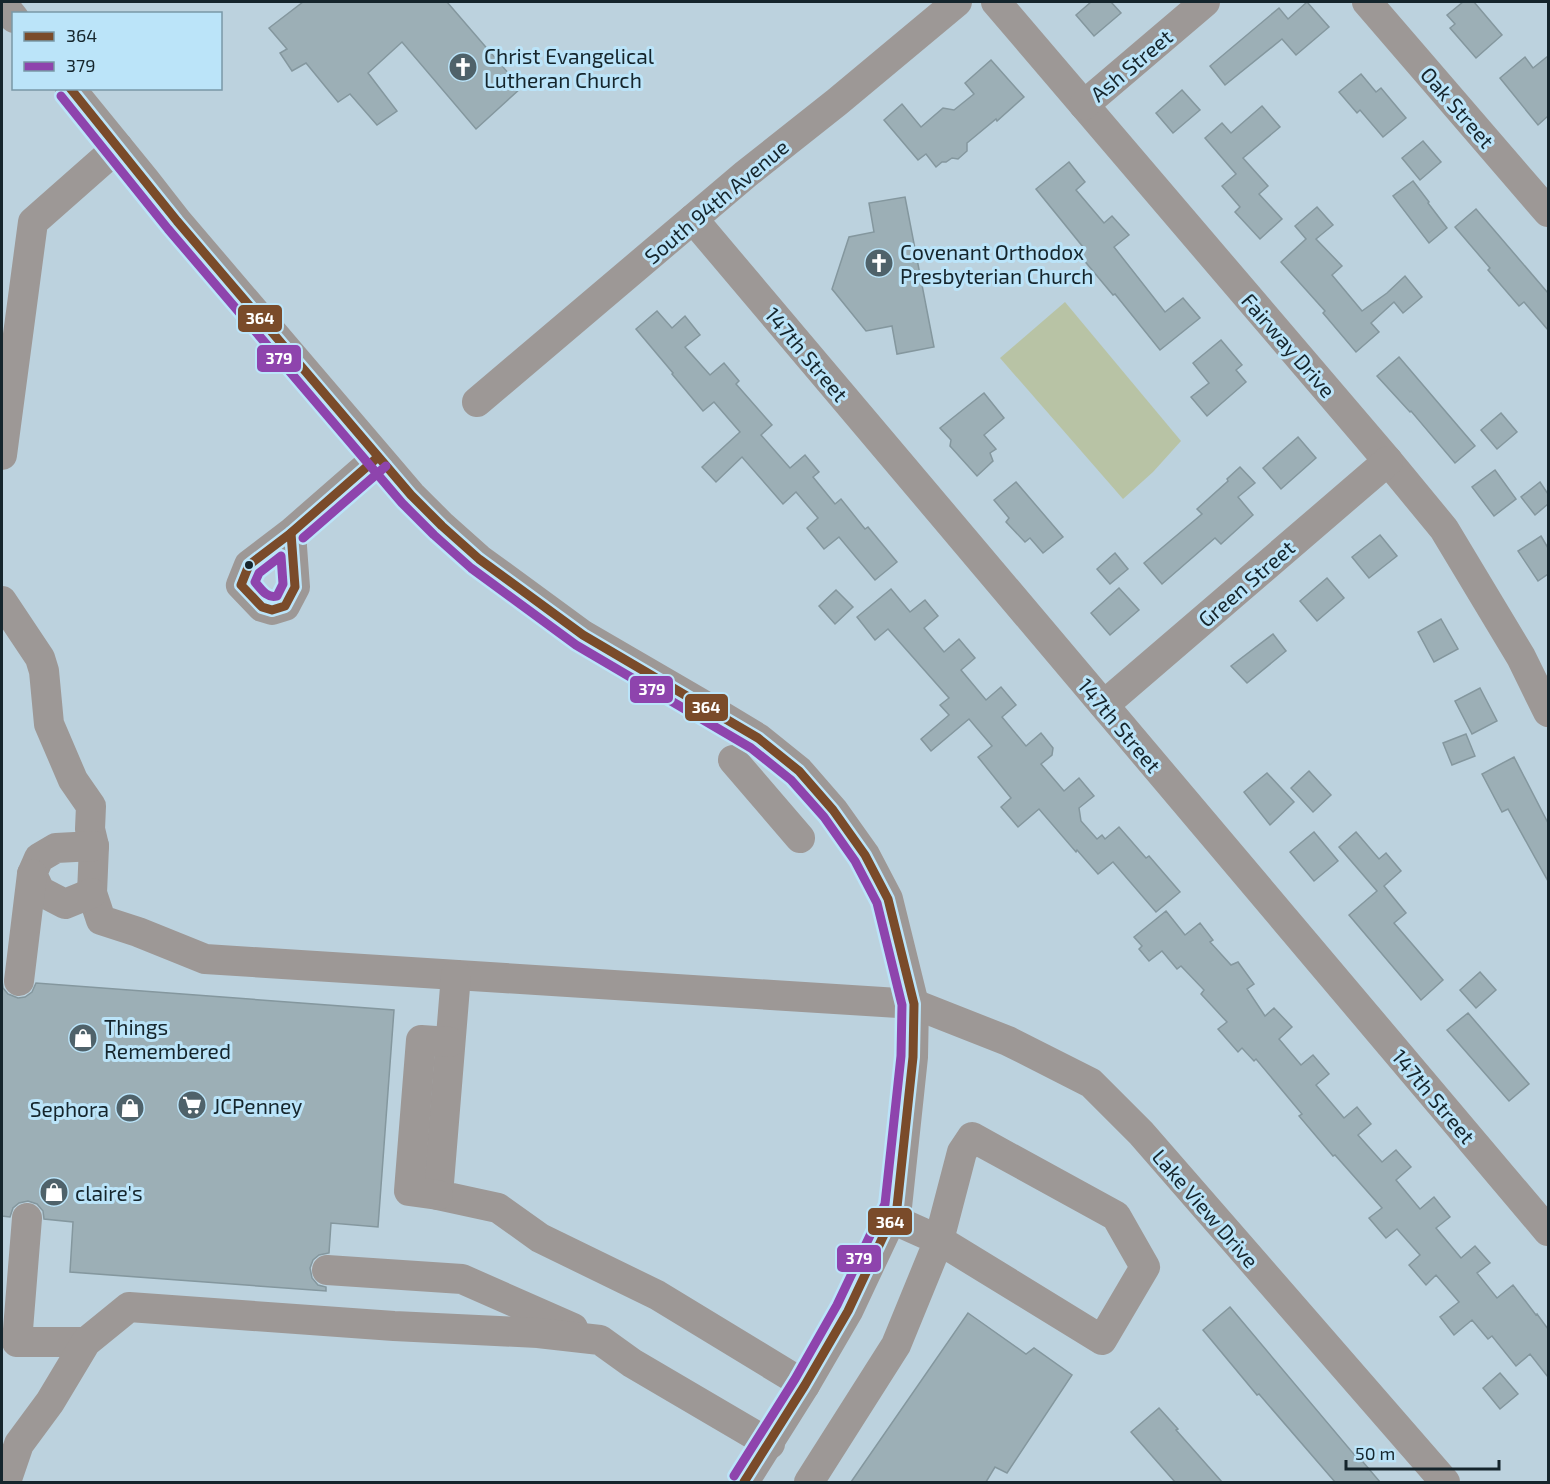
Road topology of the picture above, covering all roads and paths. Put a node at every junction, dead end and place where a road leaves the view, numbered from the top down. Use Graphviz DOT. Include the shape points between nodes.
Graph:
graph roads {
  1 [pos="957,2"];
  2 [pos="996,2"];
  3 [pos="1205,2"];
  4 [pos="1368,2"];
  5 [pos="2,3"];
  6 [pos="12,16"];
  7 [pos="72,90"];
  8 [pos="1084,105"];
  9 [pos="118,147"];
  10 [pos="1548,212"];
  11 [pos="693,219"];
  12 [pos="477,402"];
  13 [pos="2,455"];
  14 [pos="378,457"];
  15 [pos="1388,461"];
  16 [pos="291,533"];
  17 [pos="2,601"];
  18 [pos="1104,705"];
  19 [pos="1548,712"];
  20 [pos="733,760"];
  21 [pos="800,838"];
  22 [pos="94,846"];
  23 [pos="32,874"];
  24 [pos="92,893"];
  25 [pos="456,975"];
  26 [pos="19,981"];
  27 [pos="914,1004"];
  28 [pos="27,1218"];
  29 [pos="892,1219"];
  30 [pos="1548,1231"];
  31 [pos="939,1240"];
  32 [pos="327,1270"];
  33 [pos="600,1340"];
  34 [pos="86,1342"];
  35 [pos="806,1385"];
  36 [pos="770,1444"];
  37 [pos="6,1482"];
  38 [pos="744,1482"];
  39 [pos="809,1482"];
  40 [pos="1445,1482"];
  1 -- 11 [label="street, South 94th Avenue"];
  2 -- 8 [label="street, Fairway Drive"];
  3 -- 8 [label="street, Ash Street"];
  4 -- 10 [label="street, Oak Street"];
  5 -- 6 [label="street"];
  7 -- 9 [label="street"];
  8 -- 15 [label="street, Fairway Drive"];
  9 -- 13 [label="street" via="33,222"];
  9 -- 14 [label="street"];
  11 -- 12 [label="street, South 94th Avenue"];
  11 -- 18 [label="street, 147th Street"];
  14 -- 16 [label="street"];
  14 -- 27 [label="street" via="411,495 479,559 583,635 758,738 799,771 865,855 888,900"];
  15 -- 18 [label="street, Green Street"];
  15 -- 19 [label="street, Fairway Drive" via="1444,529 1521,657"];
  17 -- 22 [label="street" via="40,658 49,724 73,780 91,806"];
  18 -- 30 [label="street, 147th Street"];
  20 -- 21 [label="street"];
  22 -- 23 [label="street" via="56,848 39,858"];
  22 -- 24 [label="street"];
  23 -- 24 [label="street" via="40,891 65,904"];
  23 -- 26 [label="street"];
  24 -- 25 [label="street, Lake View Drive" via="101,920 205,959"];
  25 -- 27 [label="street, Lake View Drive"];
  25 -- 35 [label="street" via="450,1042 421,1040 431,1103 409,1191 498,1208 540,1238 657,1295"];
  27 -- 29 [label="street" via="913,1057 897,1208"];
  27 -- 40 [label="street, Lake View Drive" via="1008,1041 1091,1083 1141,1133"];
  28 -- 34 [label="street" via="17,1342"];
  29 -- 31 [label="street"];
  29 -- 35 [label="street" via="848,1311"];
  31 -- 31 [label="street" via="962,1152 972,1137 1116,1216 1145,1267 1102,1340"];
  31 -- 39 [label="street" via="896,1346"];
  32 -- 33 [label="street" via="462,1279"];
  33 -- 34 [label="street" via="129,1307"];
  33 -- 36 [label="street"];
  34 -- 37 [label="street" via="19,1444"];
  35 -- 36 [label="street"];
  36 -- 38 [label="street"];
}
